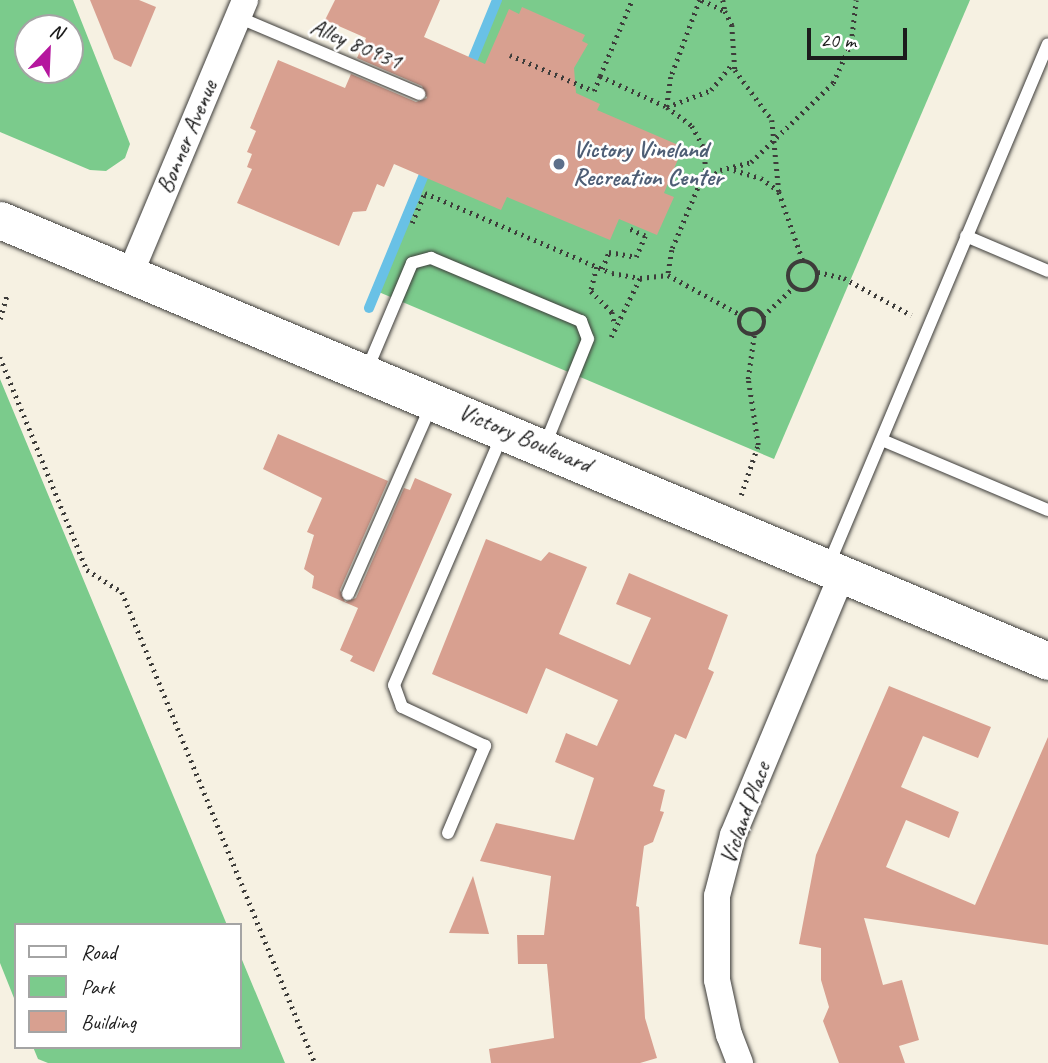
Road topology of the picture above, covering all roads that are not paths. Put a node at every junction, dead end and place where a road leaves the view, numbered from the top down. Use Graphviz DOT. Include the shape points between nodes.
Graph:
graph roads {
  1 [pos="241,8"];
  2 [pos="1048,44"];
  3 [pos="419,94"];
  4 [pos="0,220"];
  5 [pos="966,236"];
  6 [pos="1048,271"];
  7 [pos="130,274"];
  8 [pos="366,372"];
  9 [pos="434,399"];
  10 [pos="504,430"];
  11 [pos="882,440"];
  12 [pos="545,446"];
  13 [pos="1048,510"];
  14 [pos="835,571"];
  15 [pos="348,594"];
  16 [pos="1048,661"];
  17 [pos="448,833"];
  18 [pos="740,1063"];
  1 -- 3 [label="lane, Alley 80931"];
  1 -- 7 [label="street, Bonner Avenue"];
  2 -- 5 [label="lane"];
  4 -- 7 [label="main road, Victory Boulevard"];
  5 -- 6 [label="lane"];
  5 -- 11 [label="lane"];
  7 -- 8 [label="main road, Victory Boulevard"];
  8 -- 9 [label="main road, Victory Boulevard"];
  8 -- 12 [label="lane" via="412,263 431,258 581,321 588,339"];
  9 -- 10 [label="main road, Victory Boulevard"];
  9 -- 15 [label="lane"];
  10 -- 12 [label="main road, Victory Boulevard"];
  10 -- 17 [label="lane" via="394,685 402,707 485,746"];
  11 -- 13 [label="lane"];
  11 -- 14 [label="lane"];
  12 -- 14 [label="main road, Victory Boulevard"];
  14 -- 16 [label="main road, Victory Boulevard"];
  14 -- 18 [label="street, Vicland Place" via="733,835 717,896 717,980"];
}
